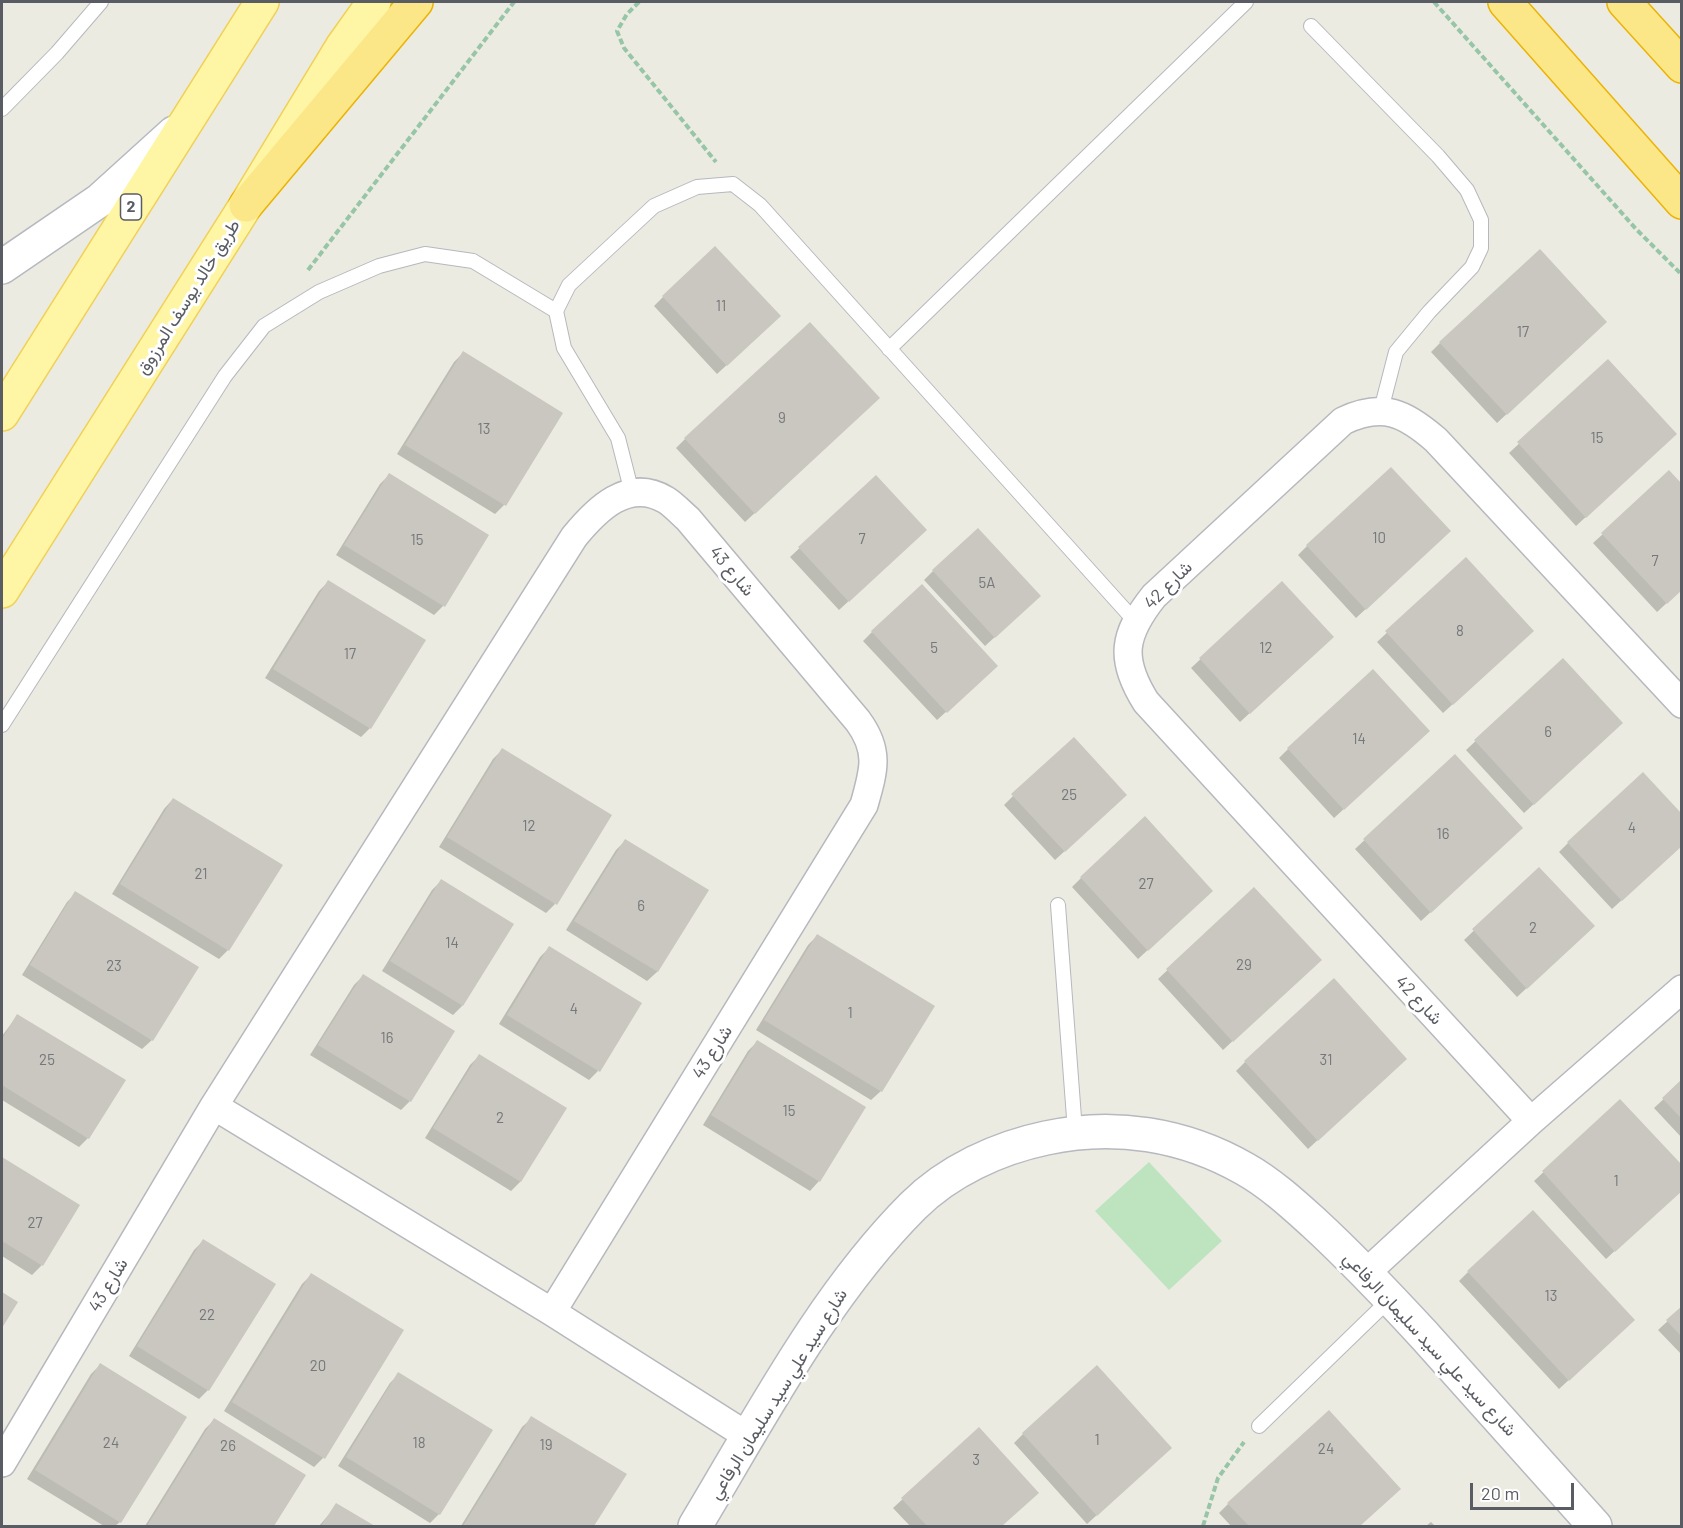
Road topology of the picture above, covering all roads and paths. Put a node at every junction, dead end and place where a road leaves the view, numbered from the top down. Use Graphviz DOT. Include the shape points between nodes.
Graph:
graph roads {
  1 [pos="101,2"];
  2 [pos="262,2"];
  3 [pos="374,2"];
  4 [pos="416,2"];
  5 [pos="514,2"];
  6 [pos="639,2"];
  7 [pos="1246,2"];
  8 [pos="1434,2"];
  9 [pos="1505,2"];
  10 [pos="1624,2"];
  11 [pos="1311,26"];
  12 [pos="1682,66"];
  13 [pos="2,109"];
  14 [pos="184,123"];
  15 [pos="733,184"];
  16 [pos="1682,202"];
  17 [pos="246,205"];
  18 [pos="2,267"];
  19 [pos="307,270"];
  20 [pos="1682,275"];
  21 [pos="556,311"];
  22 [pos="890,349"];
  23 [pos="1381,410"];
  24 [pos="2,414"];
  25 [pos="632,493"];
  26 [pos="2,591"];
  27 [pos="1134,620"];
  28 [pos="1682,704"];
  29 [pos="2,725"];
  30 [pos="1058,905"];
  31 [pos="1682,989"];
  32 [pos="214,1106"];
  33 [pos="1531,1121"];
  34 [pos="1075,1131"];
  35 [pos="1367,1272"];
  36 [pos="1390,1298"];
  37 [pos="552,1312"];
  38 [pos="1259,1426"];
  39 [pos="749,1437"];
  40 [pos="2,1463"];
  41 [pos="695,1527"];
  42 [pos="1203,1527"];
  43 [pos="1595,1527"];
  1 -- 13 [label="lane"];
  2 -- 14 [label="main road, 2"];
  3 -- 17 [label="main road, طريق خالد يوسف المرزوق" via="342,47"];
  4 -- 17 [label="highway"];
  5 -- 19 [label="path"];
  6 -- 15 [label="path" via="617,31 624,48"];
  7 -- 22 [label="lane"];
  8 -- 20 [label="path" via="1636,229"];
  9 -- 16 [label="highway"];
  10 -- 12 [label="highway"];
  11 -- 23 [label="lane" via="1438,156 1467,190 1481,220 1481,248 1472,267 1396,352"];
  14 -- 18 [label="street" via="100,200"];
  14 -- 24 [label="main road, 2"];
  15 -- 21 [label="lane" via="697,187 654,206 569,285"];
  15 -- 22 [label="lane" via="760,205"];
  17 -- 26 [label="main road, طريق خالد يوسف المرزوق"];
  21 -- 25 [label="lane" via="564,348 618,438"];
  21 -- 29 [label="lane" via="472,261 425,254 379,266 319,292 264,326 225,376"];
  22 -- 27 [label="lane"];
  23 -- 27 [label="street, شارع 42" via="1363,411 1343,421 1154,596"];
  23 -- 28 [label="street" via="1418,425 1436,440"];
  25 -- 32 [label="street, شارع 43" via="597,509 574,537"];
  25 -- 37 [label="street, شارع 43" via="666,499 688,519 858,721 870,738 874,754 872,778 864,805"];
  27 -- 33 [label="street, شارع 42" via="1128,664 1134,684 1146,702"];
  30 -- 34 [label="lane"];
  31 -- 33 [label="street"];
  32 -- 37 [label="street"];
  32 -- 40 [label="street, شارع 43"];
  33 -- 35 [label="street"];
  34 -- 35 [label="street, شارع سيد علي سيد سليمان الرفاعي" via="1135,1131 1193,1144 1246,1169 1293,1204"];
  34 -- 39 [label="street, شارع سيد علي سيد سليمان الرفاعي" via="1017,1144 974,1163 915,1204 826,1313"];
  35 -- 36 [label="street, شارع سيد علي سيد سليمان الرفاعي"];
  36 -- 38 [label="lane"];
  36 -- 43 [label="street, شارع سيد علي سيد سليمان الرفاعي"];
  37 -- 39 [label="street"];
  38 -- 42 [label="path" via="1218,1478"];
  39 -- 41 [label="street, شارع سيد علي سيد سليمان الرفاعي"];
}
